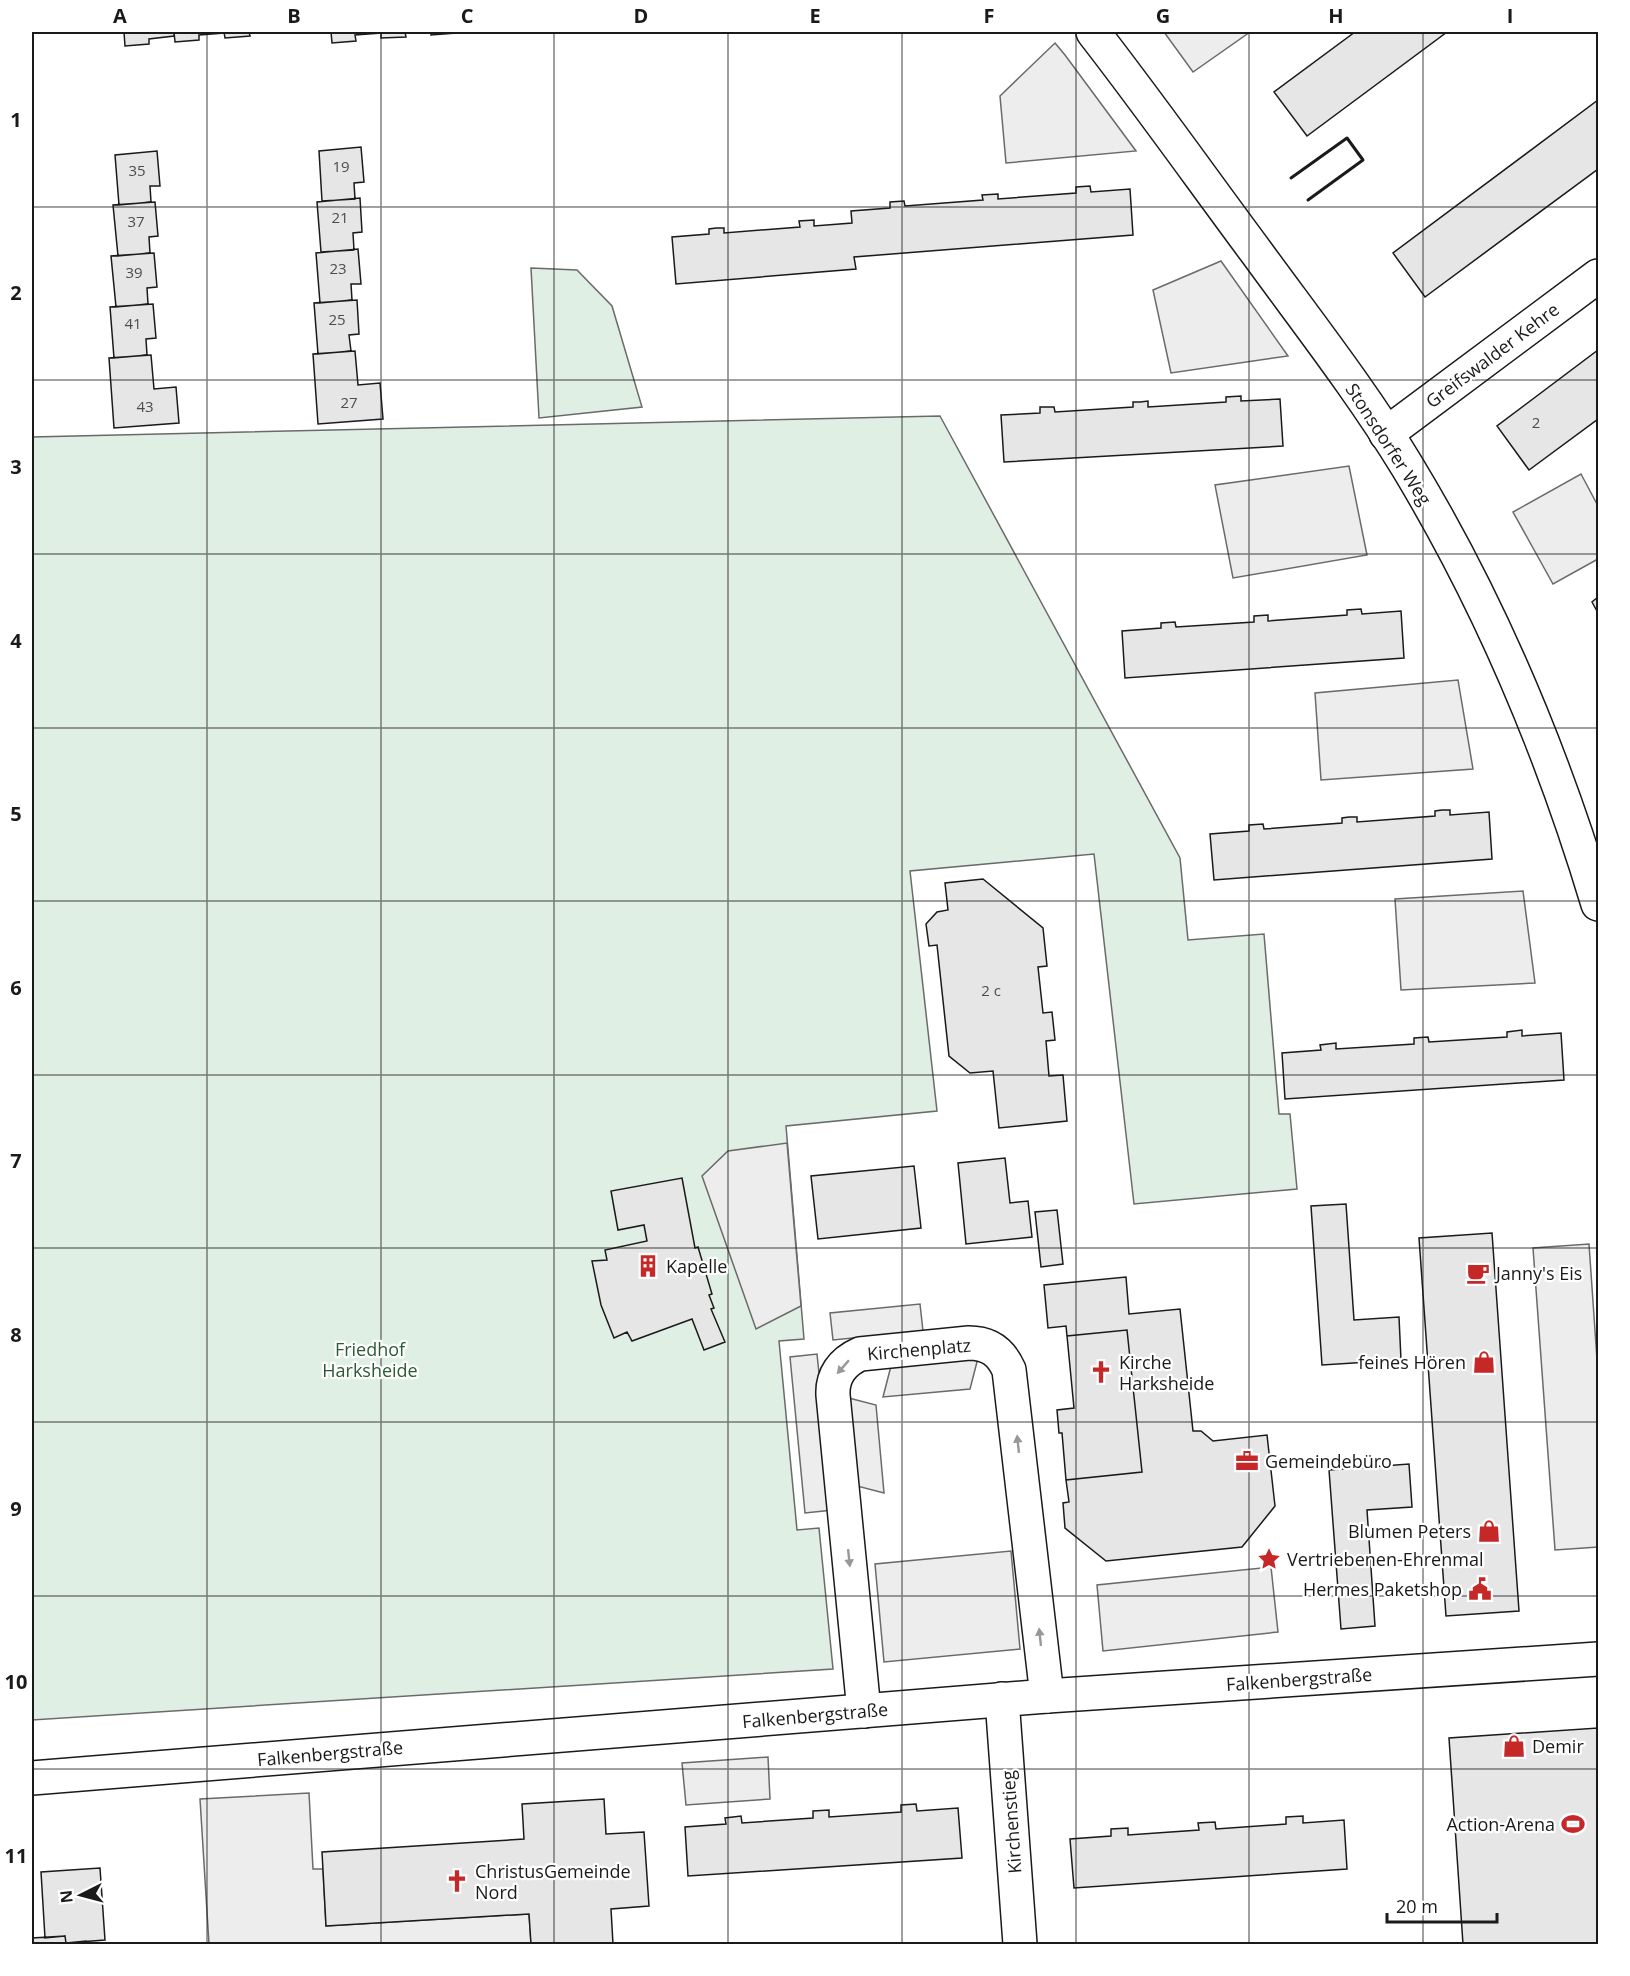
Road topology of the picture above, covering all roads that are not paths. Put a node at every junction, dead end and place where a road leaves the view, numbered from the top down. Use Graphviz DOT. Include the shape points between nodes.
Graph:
graph roads {
  1 [pos="1093,32"];
  2 [pos="1599,276"];
  3 [pos="1386,434"];
  4 [pos="1599,904"];
  5 [pos="1599,1659"];
  6 [pos="1047,1696"];
  7 [pos="1002,1699"];
  8 [pos="864,1711"];
  9 [pos="32,1778"];
  10 [pos="1020,1944"];
  1 -- 3 [label="street, Stonsdorfer Weg"];
  2 -- 3 [label="street, Greifswalder Kehre"];
  3 -- 4 [label="street, Stonsdorfer Weg" via="1471,580 1507,657 1552,766"];
  5 -- 6 [label="street, Falkenbergstraße"];
  6 -- 7 [label="street, Falkenbergstraße"];
  6 -- 8 [label="street, Kirchenplatz, one-way" via="1010,1370 991,1347 969,1343 860,1354 846,1362 834,1380"];
  7 -- 8 [label="street, Falkenbergstraße"];
  7 -- 10 [label="street, Kirchenstieg"];
  8 -- 9 [label="street, Falkenbergstraße"];
}
